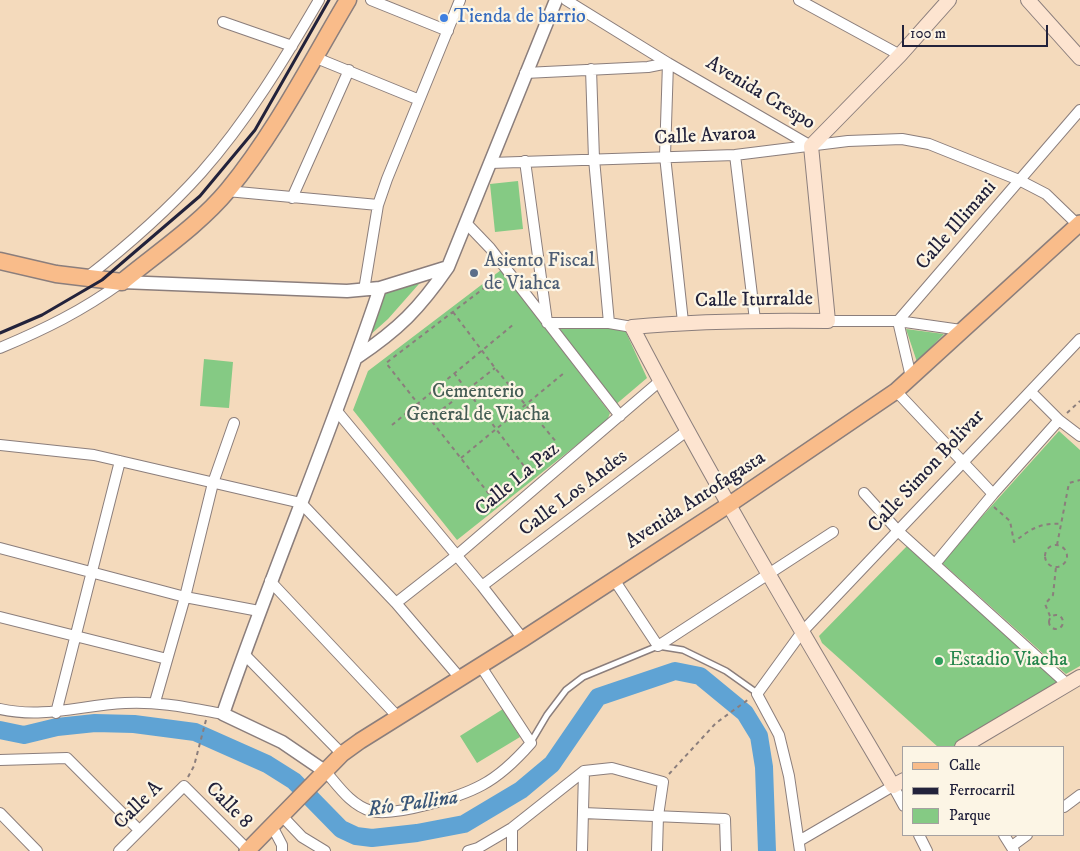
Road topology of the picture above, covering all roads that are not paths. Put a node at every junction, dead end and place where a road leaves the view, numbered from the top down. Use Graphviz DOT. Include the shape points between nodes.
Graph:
graph roads {
  1 [pos="318,0"];
  2 [pos="348,0"];
  3 [pos="371,0"];
  4 [pos="460,0"];
  5 [pos="556,0"];
  6 [pos="566,0"];
  7 [pos="798,0"];
  8 [pos="949,0"];
  9 [pos="1028,0"];
  10 [pos="223,22"];
  11 [pos="448,31"];
  12 [pos="292,46"];
  13 [pos="900,55"];
  14 [pos="314,57"];
  15 [pos="1080,58"];
  16 [pos="668,63"];
  17 [pos="591,69"];
  18 [pos="349,70"];
  19 [pos="525,73"];
  20 [pos="418,99"];
  21 [pos="1080,110"];
  22 [pos="811,146"];
  23 [pos="735,155"];
  24 [pos="665,156"];
  25 [pos="594,159"];
  26 [pos="525,161"];
  27 [pos="490,163"];
  28 [pos="1019,180"];
  29 [pos="227,190"];
  30 [pos="292,198"];
  31 [pos="378,205"];
  32 [pos="467,224"];
  33 [pos="1079,224"];
  34 [pos="0,261"];
  35 [pos="448,266"];
  36 [pos="86,278"];
  37 [pos="122,282"];
  38 [pos="380,288"];
  39 [pos="364,290"];
  40 [pos="756,320"];
  41 [pos="828,321"];
  42 [pos="898,321"];
  43 [pos="683,322"];
  44 [pos="609,323"];
  45 [pos="547,324"];
  46 [pos="632,327"];
  47 [pos="962,330"];
  48 [pos="1080,339"];
  49 [pos="0,348"];
  50 [pos="356,358"];
  51 [pos="911,377"];
  52 [pos="660,381"];
  53 [pos="896,391"];
  54 [pos="1031,392"];
  55 [pos="336,410"];
  56 [pos="620,416"];
  57 [pos="1059,420"];
  58 [pos="234,422"];
  59 [pos="688,430"];
  60 [pos="1080,436"];
  61 [pos="0,445"];
  62 [pos="120,461"];
  63 [pos="964,461"];
  64 [pos="213,483"];
  65 [pos="864,493"];
  66 [pos="990,497"];
  67 [pos="301,503"];
  68 [pos="730,504"];
  69 [pos="834,532"];
  70 [pos="899,532"];
  71 [pos="0,548"];
  72 [pos="456,556"];
  73 [pos="935,564"];
  74 [pos="93,571"];
  75 [pos="769,574"];
  76 [pos="613,578"];
  77 [pos="270,580"];
  78 [pos="482,586"];
  79 [pos="185,597"];
  80 [pos="396,603"];
  81 [pos="258,610"];
  82 [pos="0,617"];
  83 [pos="802,632"];
  84 [pos="77,635"];
  85 [pos="523,639"];
  86 [pos="658,646"];
  87 [pos="244,654"];
  88 [pos="167,659"];
  89 [pos="480,665"];
  90 [pos="1080,677"];
  91 [pos="460,678"];
  92 [pos="1067,684"];
  93 [pos="757,694"];
  94 [pos="156,702"];
  95 [pos="0,709"];
  96 [pos="56,713"];
  97 [pos="223,714"];
  98 [pos="397,716"];
  99 [pos="531,743"];
  100 [pos="964,746"];
  101 [pos="342,754"];
  102 [pos="0,760"];
  103 [pos="584,771"];
  104 [pos="326,772"];
  105 [pos="898,783"];
  106 [pos="184,786"];
  107 [pos="1080,795"];
  108 [pos="902,798"];
  109 [pos="1065,806"];
  110 [pos="0,813"];
  111 [pos="583,813"];
  112 [pos="282,816"];
  113 [pos="658,816"];
  114 [pos="512,828"];
  115 [pos="139,830"];
  116 [pos="920,836"];
  117 [pos="1005,836"];
  118 [pos="1026,836"];
  119 [pos="799,846"];
  120 [pos="1013,849"];
  121 [pos="37,851"];
  122 [pos="119,851"];
  123 [pos="247,851"];
  124 [pos="282,851"];
  125 [pos="325,851"];
  126 [pos="468,851"];
  127 [pos="512,851"];
  128 [pos="582,851"];
  129 [pos="658,851"];
  130 [pos="726,851"];
  131 [pos="927,851"];
  1 -- 12 [label="street"];
  2 -- 14 [label="highway"];
  3 -- 11 [label="street"];
  4 -- 11 [label="street"];
  5 -- 19 [label="street"];
  6 -- 16 [label="street, Avenida Crespo"];
  7 -- 13 [label="street"];
  8 -- 13 [label="main road"];
  9 -- 15 [label="main road"];
  10 -- 12 [label="street"];
  11 -- 20 [label="street"];
  12 -- 36 [label="street" via="242,122 201,173 139,236"];
  13 -- 22 [label="main road"];
  14 -- 18 [label="street"];
  14 -- 29 [label="highway" via="264,140"];
  16 -- 17 [label="street"];
  16 -- 22 [label="street, Avenida Crespo"];
  16 -- 24 [label="street"];
  17 -- 19 [label="street"];
  17 -- 25 [label="street"];
  18 -- 20 [label="street"];
  18 -- 30 [label="street"];
  19 -- 27 [label="street"];
  20 -- 31 [label="street"];
  21 -- 28 [label="street, Calle Illimani"];
  22 -- 23 [label="street, Calle Avaroa"];
  22 -- 28 [label="street, Calle Avaroa" via="902,139 929,144"];
  22 -- 41 [label="main road, Avenida Crespo"];
  23 -- 24 [label="street, Calle Avaroa"];
  23 -- 40 [label="street"];
  24 -- 25 [label="street, Calle Avaroa"];
  24 -- 43 [label="street"];
  25 -- 26 [label="street, Calle Avaroa"];
  25 -- 44 [label="street"];
  26 -- 27 [label="street, Calle Avaroa"];
  26 -- 45 [label="street"];
  27 -- 32 [label="street"];
  28 -- 33 [label="street, Calle Avaroa" via="1046,194"];
  28 -- 42 [label="street, Calle Illimani"];
  29 -- 30 [label="street"];
  29 -- 37 [label="highway"];
  30 -- 31 [label="street"];
  31 -- 39 [label="street"];
  32 -- 35 [label="street"];
  32 -- 45 [label="street" via="490,248"];
  33 -- 47 [label="main road, Avenida Antofagasta"];
  34 -- 36 [label="highway"];
  35 -- 38 [label="street"];
  35 -- 50 [label="street" via="426,299 400,327"];
  36 -- 37 [label="highway"];
  37 -- 39 [label="street"];
  37 -- 49 [label="street" via="88,306"];
  38 -- 39 [label="street"];
  38 -- 50 [label="street"];
  40 -- 41 [label="main road, Calle Iturralde"];
  40 -- 43 [label="main road, Calle Iturralde"];
  41 -- 42 [label="street, Calle Iturralde"];
  42 -- 47 [label="street, Calle Iturralde"];
  42 -- 51 [label="street"];
  43 -- 46 [label="main road, Calle Iturralde"];
  44 -- 45 [label="street, Calle Iturralde"];
  44 -- 46 [label="street, Calle Iturralde"];
  45 -- 56 [label="street"];
  46 -- 52 [label="main road"];
  47 -- 51 [label="main road, Avenida Antofagasta"];
  48 -- 54 [label="street, Calle Simon Bolivar"];
  50 -- 55 [label="street"];
  51 -- 53 [label="main road, Avenida Antofagasta"];
  52 -- 56 [label="street, Calle La Paz"];
  52 -- 59 [label="main road"];
  53 -- 63 [label="street"];
  53 -- 68 [label="main road, Avenida Antofagasta"];
  54 -- 57 [label="street"];
  54 -- 63 [label="street, Calle Simon Bolivar"];
  55 -- 67 [label="street"];
  55 -- 72 [label="street"];
  56 -- 72 [label="street, Calle La Paz"];
  57 -- 60 [label="street"];
  57 -- 66 [label="street"];
  58 -- 64 [label="street"];
  59 -- 68 [label="main road"];
  59 -- 78 [label="street, Calle Los Andes"];
  61 -- 62 [label="street" via="94,455"];
  62 -- 64 [label="street"];
  62 -- 74 [label="street"];
  63 -- 66 [label="street"];
  63 -- 70 [label="street, Calle Simon Bolivar"];
  64 -- 67 [label="street"];
  64 -- 79 [label="street"];
  65 -- 70 [label="street"];
  66 -- 73 [label="street"];
  67 -- 77 [label="street"];
  67 -- 80 [label="street"];
  68 -- 75 [label="main road"];
  68 -- 76 [label="main road, Avenida Antofagasta"];
  69 -- 75 [label="street"];
  70 -- 73 [label="street"];
  70 -- 83 [label="street, Calle Simon Bolivar"];
  71 -- 74 [label="street"];
  72 -- 78 [label="street"];
  72 -- 80 [label="street, Calle La Paz"];
  73 -- 92 [label="street"];
  74 -- 79 [label="street"];
  74 -- 84 [label="street"];
  75 -- 83 [label="main road"];
  75 -- 86 [label="street"];
  76 -- 85 [label="main road, Avenida Antofagasta"];
  76 -- 86 [label="street"];
  77 -- 81 [label="street"];
  77 -- 98 [label="street"];
  78 -- 85 [label="street"];
  79 -- 81 [label="street"];
  79 -- 88 [label="street"];
  80 -- 91 [label="street"];
  81 -- 87 [label="street"];
  82 -- 84 [label="street"];
  83 -- 93 [label="street, Calle Simon Bolivar"];
  83 -- 105 [label="main road"];
  84 -- 88 [label="street"];
  84 -- 96 [label="street"];
  85 -- 89 [label="main road, Avenida Antofagasta"];
  86 -- 93 [label="lane" via="683,650 726,671"];
  86 -- 99 [label="lane" via="583,677 566,690"];
  87 -- 97 [label="street"];
  87 -- 101 [label="street"];
  88 -- 94 [label="street"];
  89 -- 91 [label="main road, Avenida Antofagasta"];
  89 -- 99 [label="street"];
  90 -- 92 [label="main road"];
  91 -- 98 [label="main road, Avenida Antofagasta"];
  92 -- 100 [label="main road"];
  93 -- 119 [label="street" via="779,735 789,776"];
  94 -- 96 [label="street" via="122,703"];
  94 -- 97 [label="street"];
  95 -- 96 [label="street" via="31,714"];
  97 -- 104 [label="street" via="282,742"];
  98 -- 101 [label="main road, Avenida Antofagasta"];
  99 -- 104 [label="street" via="514,762 482,785 445,800 402,810 372,811 350,800"];
  101 -- 104 [label="main road, Avenida Antofagasta"];
  102 -- 115 [label="street" via="67,758"];
  103 -- 111 [label="street"];
  103 -- 113 [label="street" via="612,768 663,782"];
  103 -- 114 [label="street"];
  104 -- 112 [label="main road, Avenida Antofagasta"];
  105 -- 108 [label="street"];
  105 -- 119 [label="street"];
  106 -- 115 [label="street, Calle A"];
  106 -- 123 [label="street, Calle 8"];
  107 -- 109 [label="street"];
  110 -- 121 [label="street"];
  111 -- 113 [label="street"];
  111 -- 128 [label="street"];
  112 -- 123 [label="main road, Avenida Antofagasta"];
  112 -- 124 [label="street"];
  112 -- 125 [label="street" via="302,837"];
  113 -- 129 [label="street"];
  113 -- 130 [label="street" via="725,819"];
  114 -- 126 [label="street"];
  114 -- 127 [label="street"];
  115 -- 122 [label="street, Calle A"];
  116 -- 131 [label="street"];
  117 -- 120 [label="street"];
  118 -- 120 [label="street"];
}
